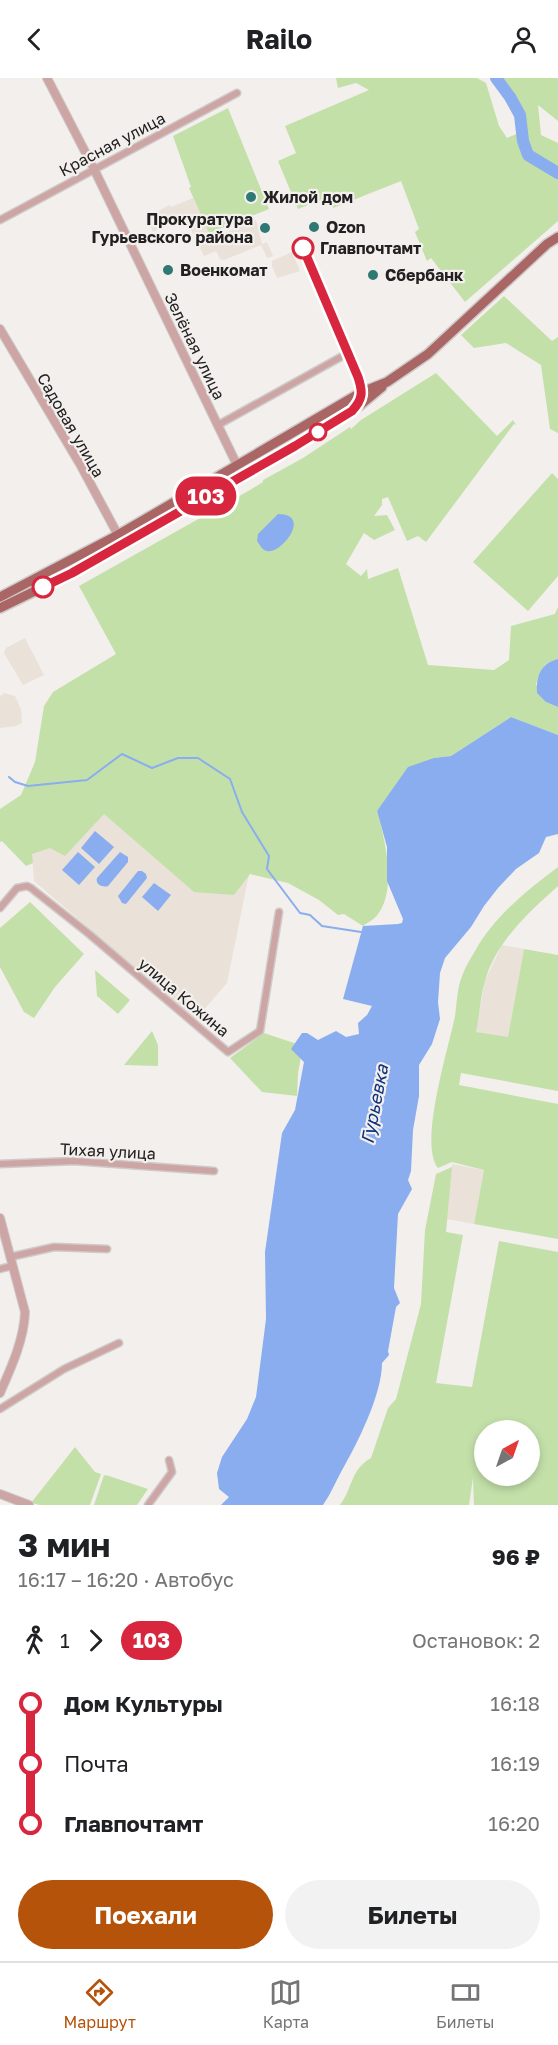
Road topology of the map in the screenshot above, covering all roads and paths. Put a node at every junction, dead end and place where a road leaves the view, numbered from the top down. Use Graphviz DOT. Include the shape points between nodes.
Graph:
graph roads {
  1 [pos="47,78"];
  2 [pos="237,93"];
  3 [pos="94,169"];
  4 [pos="0,220"];
  5 [pos="558,237"];
  6 [pos="0,329"];
  7 [pos="348,353"];
  8 [pos="358,377"];
  9 [pos="382,386"];
  10 [pos="363,390"];
  11 [pos="352,411"];
  12 [pos="218,425"];
  13 [pos="237,465"];
  14 [pos="118,535"];
  15 [pos="0,597"];
  16 [pos="0,608"];
  17 [pos="0,908"];
  18 [pos="279,912"];
  19 [pos="0,1164"];
  20 [pos="214,1171"];
  21 [pos="0,1218"];
  22 [pos="107,1249"];
  23 [pos="10,1257"];
  24 [pos="12,1266"];
  25 [pos="0,1269"];
  26 [pos="119,1343"];
  27 [pos="0,1393"];
  28 [pos="0,1409"];
  29 [pos="169,1460"];
  30 [pos="0,1494"];
  31 [pos="28,1505"];
  32 [pos="148,1505"];
  1 -- 3 [label="street, Зелёная улица"];
  2 -- 3 [label="street, Красная улица"];
  3 -- 4 [label="street, Красная улица"];
  3 -- 12 [label="street, Зелёная улица"];
  5 -- 9 [label="main road" via="452,334"];
  6 -- 14 [label="street, Садовая улица"];
  7 -- 8 [label="main road"];
  7 -- 12 [label="street"];
  8 -- 9 [label="main road"];
  8 -- 10 [label="main road"];
  9 -- 10 [label="main road"];
  9 -- 11 [label="main road"];
  10 -- 11 [label="main road"];
  10 -- 13 [label="main road"];
  11 -- 16 [label="main road" via="72,573"];
  12 -- 13 [label="street, Зелёная улица"];
  13 -- 14 [label="main road"];
  14 -- 15 [label="main road"];
  17 -- 18 [label="street, улица Кожина" via="17,888 31,888 228,1052 260,1032"];
  19 -- 20 [label="street, Тихая улица" via="74,1161"];
  21 -- 23 [label="street"];
  22 -- 23 [label="street" via="54,1247"];
  23 -- 24 [label="street"];
  24 -- 25 [label="street"];
  24 -- 27 [label="street" via="25,1312 24,1325"];
  26 -- 28 [label="street" via="64,1369"];
  29 -- 32 [label="street" via="172,1472"];
  30 -- 31 [label="street"];
}
